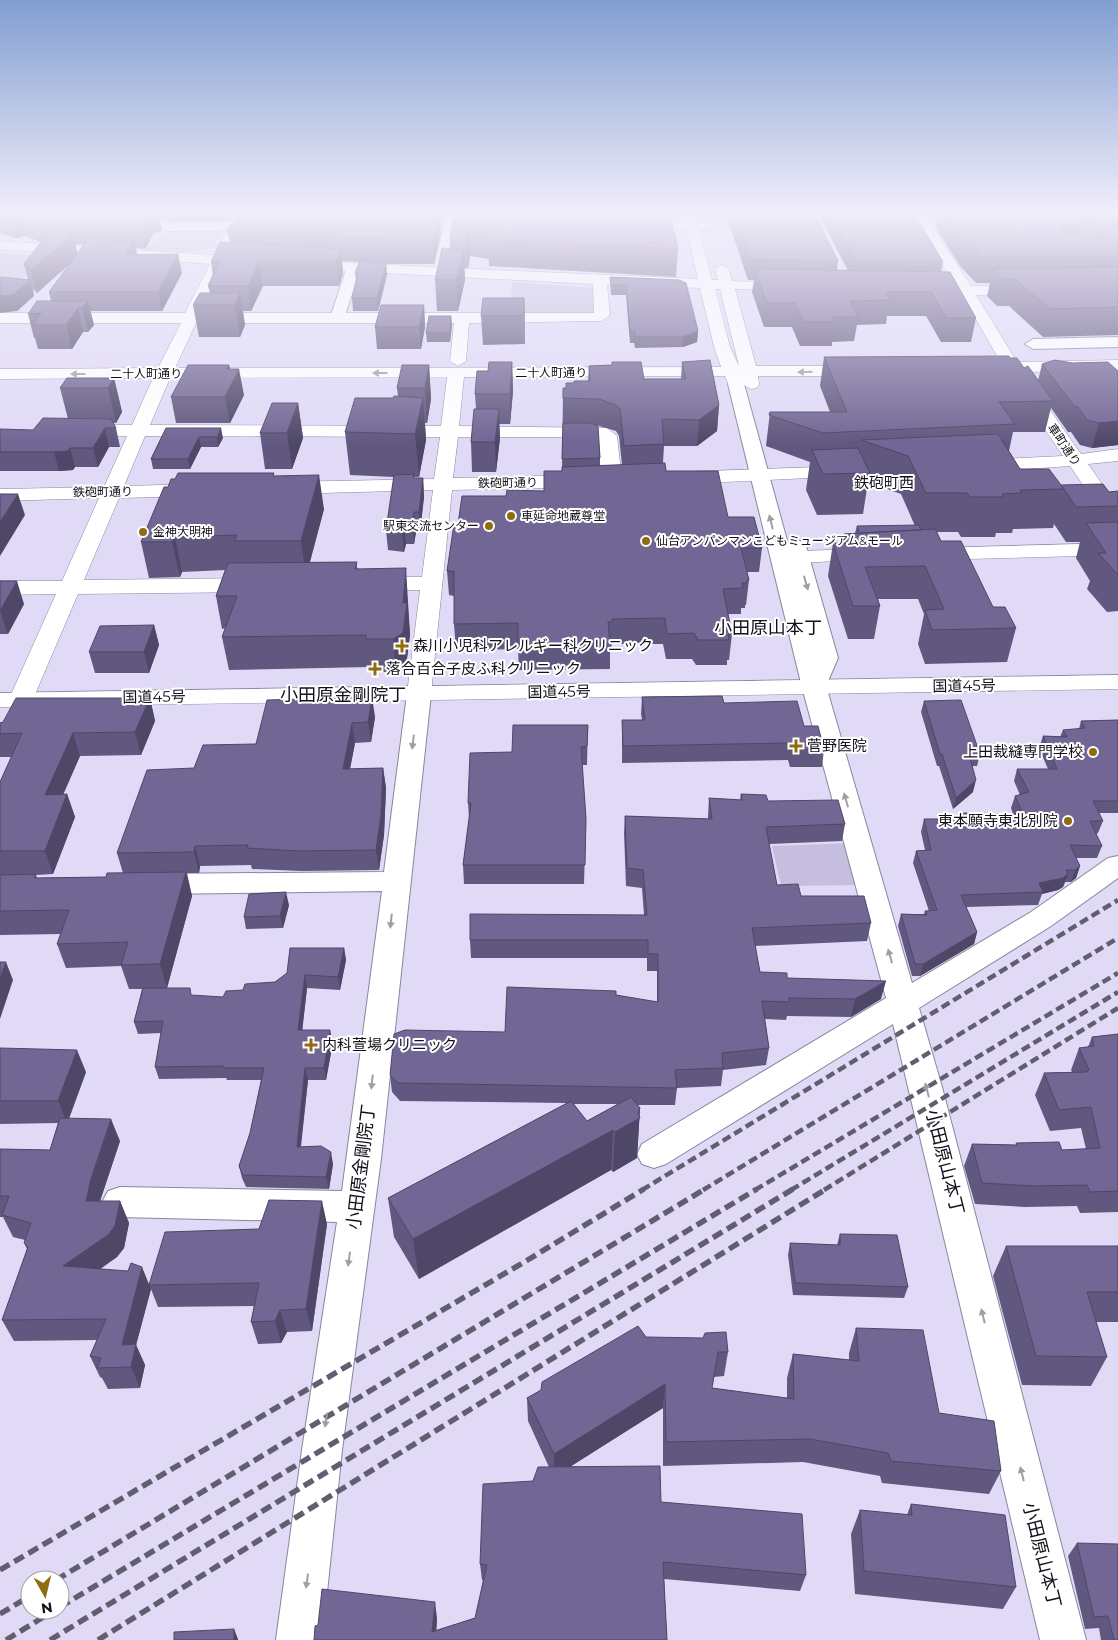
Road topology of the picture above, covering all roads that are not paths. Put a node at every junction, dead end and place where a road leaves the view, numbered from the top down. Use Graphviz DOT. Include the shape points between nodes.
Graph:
graph roads {
  1 [pos="967,291"];
  2 [pos="203,292"];
  3 [pos="346,292"];
  4 [pos="601,292"];
  5 [pos="710,292"];
  6 [pos="728,292"];
  7 [pos="0,318"];
  8 [pos="190,318"];
  9 [pos="337,318"];
  10 [pos="462,318"];
  11 [pos="1118,342"];
  12 [pos="1033,344"];
  13 [pos="1118,354"];
  14 [pos="0,362"];
  15 [pos="1008,362"];
  16 [pos="979,363"];
  17 [pos="869,364"];
  18 [pos="1118,365"];
  19 [pos="457,367"];
  20 [pos="166,368"];
  21 [pos="740,372"];
  22 [pos="0,374"];
  23 [pos="1118,378"];
  24 [pos="1066,380"];
  25 [pos="139,429"];
  26 [pos="60,430"];
  27 [pos="450,430"];
  28 [pos="1118,455"];
  29 [pos="1075,461"];
  30 [pos="964,467"];
  31 [pos="865,471"];
  32 [pos="768,475"];
  33 [pos="660,479"];
  34 [pos="612,480"];
  35 [pos="631,480"];
  36 [pos="444,484"];
  37 [pos="266,488"];
  38 [pos="217,490"];
  39 [pos="110,492"];
  40 [pos="0,495"];
  41 [pos="1118,522"];
  42 [pos="1118,549"];
  43 [pos="799,557"];
  44 [pos="430,583"];
  45 [pos="346,584"];
  46 [pos="279,585"];
  47 [pos="70,587"];
  48 [pos="0,588"];
  49 [pos="1118,682"];
  50 [pos="814,688"];
  51 [pos="418,694"];
  52 [pos="11,699"];
  53 [pos="7,725"];
  54 [pos="1118,866"];
  55 [pos="395,882"];
  56 [pos="129,885"];
  57 [pos="903,1003"];
  58 [pos="654,1154"];
  59 [pos="120,1202"];
  60 [pos="357,1206"];
  61 [pos="299,1640"];
  62 [pos="1063,1640"];
  1 -- 15 [label="main road, 車町通り"];
  2 -- 8 [label="main road"];
  3 -- 9 [label="street"];
  4 -- 10 [label="main road" via="602,314 597,318"];
  5 -- 21 [label="main road"];
  6 -- 21 [label="main road"];
  7 -- 8 [label="main road"];
  8 -- 9 [label="main road"];
  8 -- 20 [label="main road"];
  9 -- 10 [label="main road"];
  10 -- 19 [label="main road"];
  11 -- 12 [label="street"];
  13 -- 15 [label="main road"];
  14 -- 20 [label="main road, 二十人町通り"];
  15 -- 16 [label="main road"];
  15 -- 18 [label="main road"];
  15 -- 29 [label="main road, 車町通り"];
  17 -- 21 [label="main road, 二十人町通り"];
  19 -- 20 [label="main road, 二十人町通り"];
  19 -- 21 [label="main road, 二十人町通り"];
  19 -- 27 [label="main road"];
  20 -- 22 [label="main road, 二十人町通り, one-way"];
  20 -- 25 [label="main road"];
  21 -- 32 [label="street"];
  23 -- 24 [label="street"];
  25 -- 26 [label="main road"];
  25 -- 27 [label="main road"];
  25 -- 39 [label="main road"];
  27 -- 34 [label="main road" via="600,432 608,436"];
  27 -- 36 [label="main road"];
  28 -- 29 [label="main road"];
  29 -- 30 [label="main road"];
  29 -- 41 [label="main road, 車町通り"];
  31 -- 32 [label="main road"];
  32 -- 33 [label="main road"];
  32 -- 43 [label="street"];
  50 -- 32 [label="street, 小田原山本丁, one-way"];
  34 -- 35 [label="main road, 鉄砲町通り"];
  34 -- 36 [label="main road, 鉄砲町通り"];
  36 -- 37 [label="main road, 鉄砲町通り"];
  36 -- 44 [label="main road"];
  38 -- 39 [label="main road, 鉄砲町通り"];
  39 -- 40 [label="main road, 鉄砲町通り"];
  39 -- 47 [label="main road"];
  42 -- 43 [label="main road"];
  43 -- 50 [label="street, one-way" via="827,658"];
  44 -- 45 [label="main road"];
  44 -- 51 [label="main road"];
  46 -- 47 [label="main road"];
  47 -- 48 [label="main road"];
  47 -- 52 [label="main road"];
  49 -- 50 [label="main road, 国道45号"];
  50 -- 51 [label="main road, 国道45号"];
  57 -- 50 [label="street, 小田原山本丁, one-way"];
  51 -- 52 [label="main road, 国道45号"];
  51 -- 55 [label="street, 小田原金剛院丁, one-way"];
  52 -- 53 [label="street"];
  54 -- 57 [label="street" via="1041,919"];
  55 -- 56 [label="street"];
  55 -- 60 [label="street, 小田原金剛院丁, one-way"];
  57 -- 58 [label="street"];
  62 -- 57 [label="street, 小田原山本丁, one-way"];
  59 -- 60 [label="street"];
  60 -- 61 [label="street, 小田原金剛院丁, one-way"];
}
